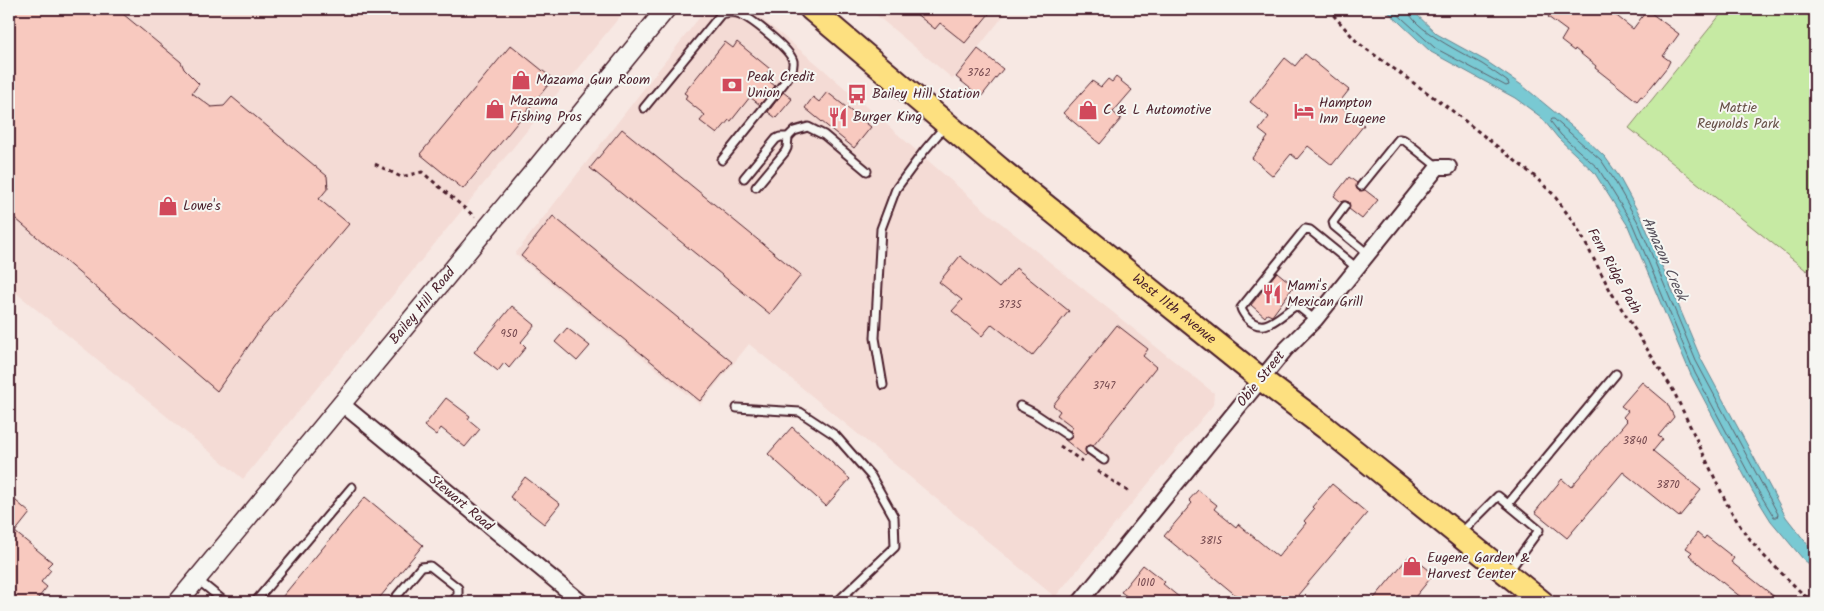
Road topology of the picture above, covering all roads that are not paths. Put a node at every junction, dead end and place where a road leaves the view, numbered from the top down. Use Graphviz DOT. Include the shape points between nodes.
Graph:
graph roads {
  1 [pos="666,9"];
  2 [pos="811,9"];
  3 [pos="644,108"];
  4 [pos="947,124"];
  5 [pos="788,137"];
  6 [pos="722,160"];
  7 [pos="1443,167"];
  8 [pos="866,171"];
  9 [pos="744,178"];
  10 [pos="1360,186"];
  11 [pos="756,187"];
  12 [pos="1345,206"];
  13 [pos="1368,254"];
  14 [pos="1357,268"];
  15 [pos="1315,320"];
  16 [pos="1616,374"];
  17 [pos="1261,379"];
  18 [pos="883,385"];
  19 [pos="342,404"];
  20 [pos="1020,406"];
  21 [pos="737,408"];
  22 [pos="1067,435"];
  23 [pos="1090,450"];
  24 [pos="1104,460"];
  25 [pos="352,487"];
  26 [pos="1508,504"];
  27 [pos="1459,535"];
  28 [pos="1507,573"];
  29 [pos="198,579"];
  30 [pos="178,602"];
  31 [pos="224,602"];
  32 [pos="255,602"];
  33 [pos="392,602"];
  34 [pos="452,602"];
  35 [pos="581,602"];
  36 [pos="837,602"];
  37 [pos="1080,602"];
  38 [pos="1542,602"];
  1 -- 19 [label="street, Bailey Hill Road"];
  2 -- 4 [label="main road, West 11th Avenue"];
  3 -- 6 [label="lane" via="721,14 738,13 746,17 784,48 793,63 784,83"];
  4 -- 17 [label="main road, West 11th Avenue"];
  4 -- 18 [label="lane" via="896,189 881,229 875,338"];
  5 -- 8 [label="lane" via="801,128 815,129"];
  5 -- 9 [label="lane" via="776,139"];
  5 -- 11 [label="lane" via="785,152"];
  7 -- 10 [label="lane" via="1399,139"];
  7 -- 13 [label="street, Obie Street"];
  12 -- 13 [label="lane" via="1333,222 1334,226"];
  13 -- 14 [label="street, Obie Street"];
  14 -- 15 [label="street, Obie Street"];
  14 -- 15 [label="lane" via="1310,230 1303,230 1241,308 1252,322 1260,326 1267,325 1295,306"];
  15 -- 17 [label="street, Obie Street"];
  16 -- 26 [label="lane"];
  17 -- 27 [label="main road, West 11th Avenue"];
  17 -- 37 [label="street, Obie Street"];
  19 -- 29 [label="street, Bailey Hill Road"];
  19 -- 35 [label="street, Stewart Road"];
  20 -- 22 [label="lane"];
  21 -- 36 [label="lane" via="800,412 835,435 871,476 894,517 895,548"];
  23 -- 24 [label="lane"];
  25 -- 32 [label="lane"];
  26 -- 27 [label="lane" via="1498,496"];
  26 -- 28 [label="lane" via="1539,530"];
  27 -- 28 [label="main road, West 11th Avenue"];
  28 -- 38 [label="main road, West 11th Avenue"];
  29 -- 30 [label="street, Bailey Hill Road"];
  29 -- 31 [label="lane"];
  33 -- 34 [label="lane" via="421,567 430,566 458,588 458,595"];
}
